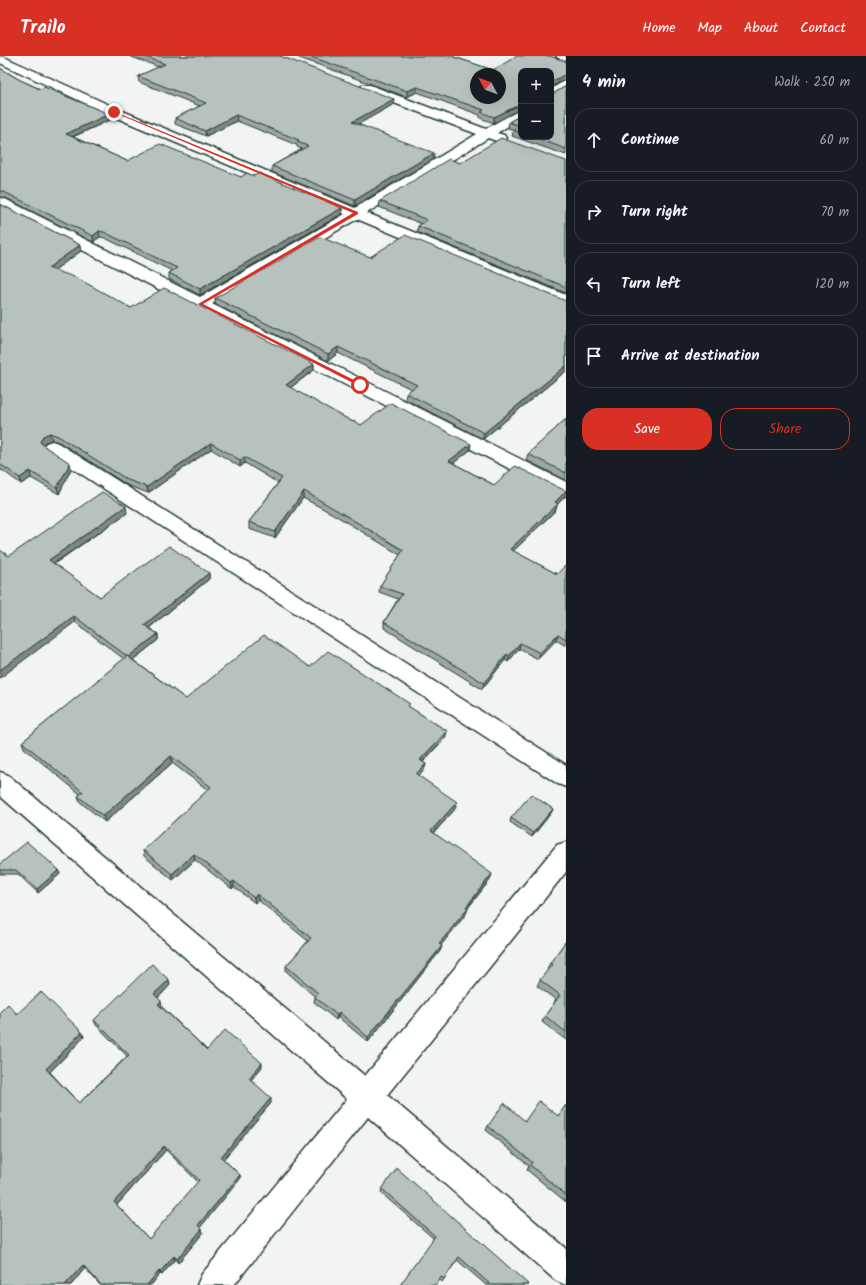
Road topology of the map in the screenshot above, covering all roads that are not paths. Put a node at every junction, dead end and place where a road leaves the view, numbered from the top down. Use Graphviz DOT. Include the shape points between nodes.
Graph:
graph roads {
  1 [pos="562,56"];
  2 [pos="566,57"];
  3 [pos="0,59"];
  4 [pos="354,84"];
  5 [pos="566,84"];
  6 [pos="554,92"];
  7 [pos="518,115"];
  8 [pos="489,134"];
  9 [pos="510,142"];
  10 [pos="0,202"];
  11 [pos="356,213"];
  12 [pos="566,301"];
  13 [pos="200,304"];
  14 [pos="52,447"];
  15 [pos="566,490"];
  16 [pos="566,777"];
  17 [pos="0,782"];
  18 [pos="566,853"];
  19 [pos="366,1096"];
  20 [pos="566,1270"];
  21 [pos="213,1285"];
  1 -- 2 [label="street"];
  3 -- 11 [label="street" via="114,112"];
  4 -- 8 [label="street"];
  5 -- 6 [label="street"];
  7 -- 8 [label="street"];
  8 -- 9 [label="street"];
  8 -- 11 [label="street"];
  10 -- 13 [label="street"];
  11 -- 12 [label="street"];
  11 -- 13 [label="street"];
  13 -- 15 [label="street"];
  14 -- 16 [label="street"];
  17 -- 19 [label="street"];
  18 -- 19 [label="street"];
  19 -- 20 [label="street"];
  19 -- 21 [label="street"];
}
